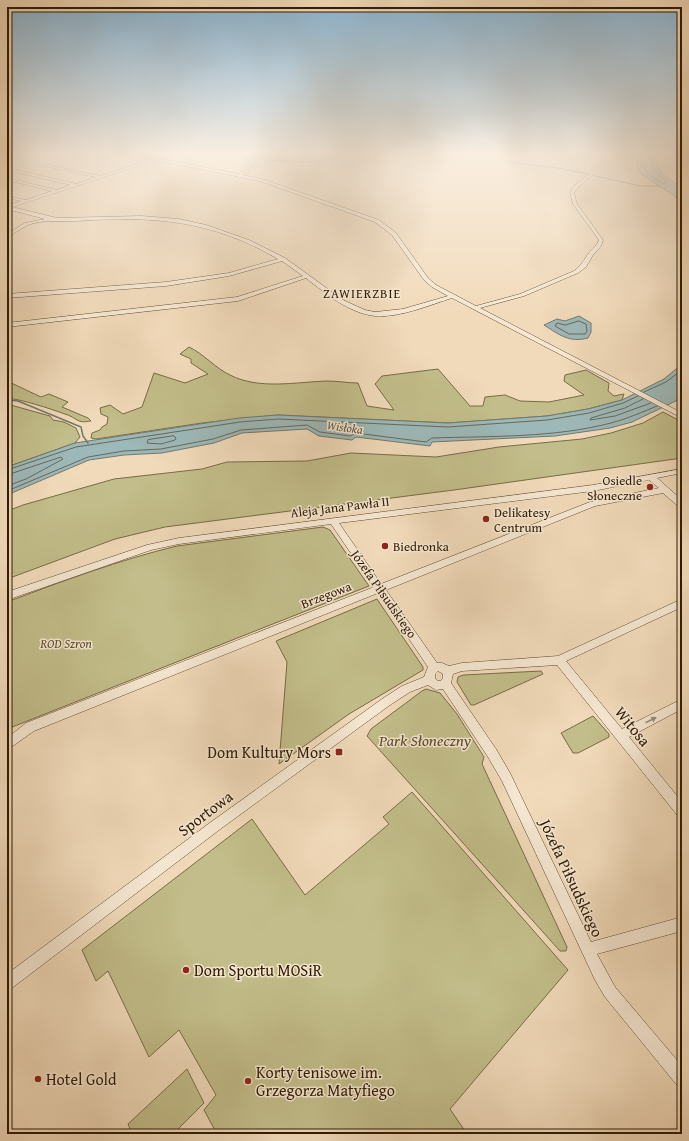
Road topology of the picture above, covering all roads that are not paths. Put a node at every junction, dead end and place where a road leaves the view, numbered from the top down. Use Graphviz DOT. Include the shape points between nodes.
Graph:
graph roads {
  1 [pos="336,206"];
  2 [pos="578,206"];
  3 [pos="7,207"];
  4 [pos="49,219"];
  5 [pos="7,236"];
  6 [pos="283,259"];
  7 [pos="308,276"];
  8 [pos="7,296"];
  9 [pos="452,296"];
  10 [pos="474,308"];
  11 [pos="7,325"];
  12 [pos="682,416"];
  13 [pos="682,471"];
  14 [pos="650,477"];
  15 [pos="663,490"];
  16 [pos="682,505"];
  17 [pos="333,521"];
  18 [pos="380,588"];
  19 [pos="7,596"];
  20 [pos="682,604"];
  21 [pos="559,660"];
  22 [pos="432,673"];
  23 [pos="446,677"];
  24 [pos="682,704"];
  25 [pos="620,736"];
  26 [pos="7,745"];
  27 [pos="682,812"];
  28 [pos="682,924"];
  29 [pos="587,950"];
  30 [pos="7,983"];
  31 [pos="682,1078"];
  1 -- 9 [label="street" via="384,224 393,232 425,279"];
  2 -- 10 [label="street" via="600,240 599,246 584,266 530,292"];
  3 -- 4 [label="street" via="25,210"];
  4 -- 5 [label="street" via="27,224"];
  4 -- 6 [label="street" via="120,217 177,220 225,233"];
  6 -- 7 [label="street"];
  6 -- 8 [label="street" via="229,274 166,284"];
  7 -- 9 [label="street" via="345,302 363,312 374,314 402,310"];
  7 -- 11 [label="street" via="238,299"];
  9 -- 10 [label="street"];
  10 -- 12 [label="street"];
  13 -- 14 [label="street, Aleja Jana Pawła II"];
  14 -- 15 [label="street"];
  14 -- 17 [label="street, Aleja Jana Pawła II" via="586,489"];
  15 -- 16 [label="street"];
  15 -- 18 [label="street, Brzegowa" via="593,504"];
  17 -- 18 [label="street, Józefa Piłsudskiego"];
  17 -- 19 [label="street, Aleja Jana Pawła II" via="192,539 150,547"];
  18 -- 22 [label="street, Józefa Piłsudskiego"];
  18 -- 26 [label="street, Brzegowa" via="30,727"];
  20 -- 21 [label="street"];
  21 -- 23 [label="street" via="462,667"];
  21 -- 25 [label="street, Witosa"];
  22 -- 23 [label="street" via="441,667"];
  22 -- 23 [label="street" via="436,684"];
  22 -- 30 [label="street, Sportowa" via="386,702 215,826"];
  23 -- 29 [label="street, Józefa Piłsudskiego" via="506,778"];
  25 -- 24 [label="street, one-way"];
  25 -- 27 [label="street, Witosa"];
  28 -- 29 [label="street"];
  29 -- 31 [label="street, Józefa Piłsudskiego" via="610,992"];
}
